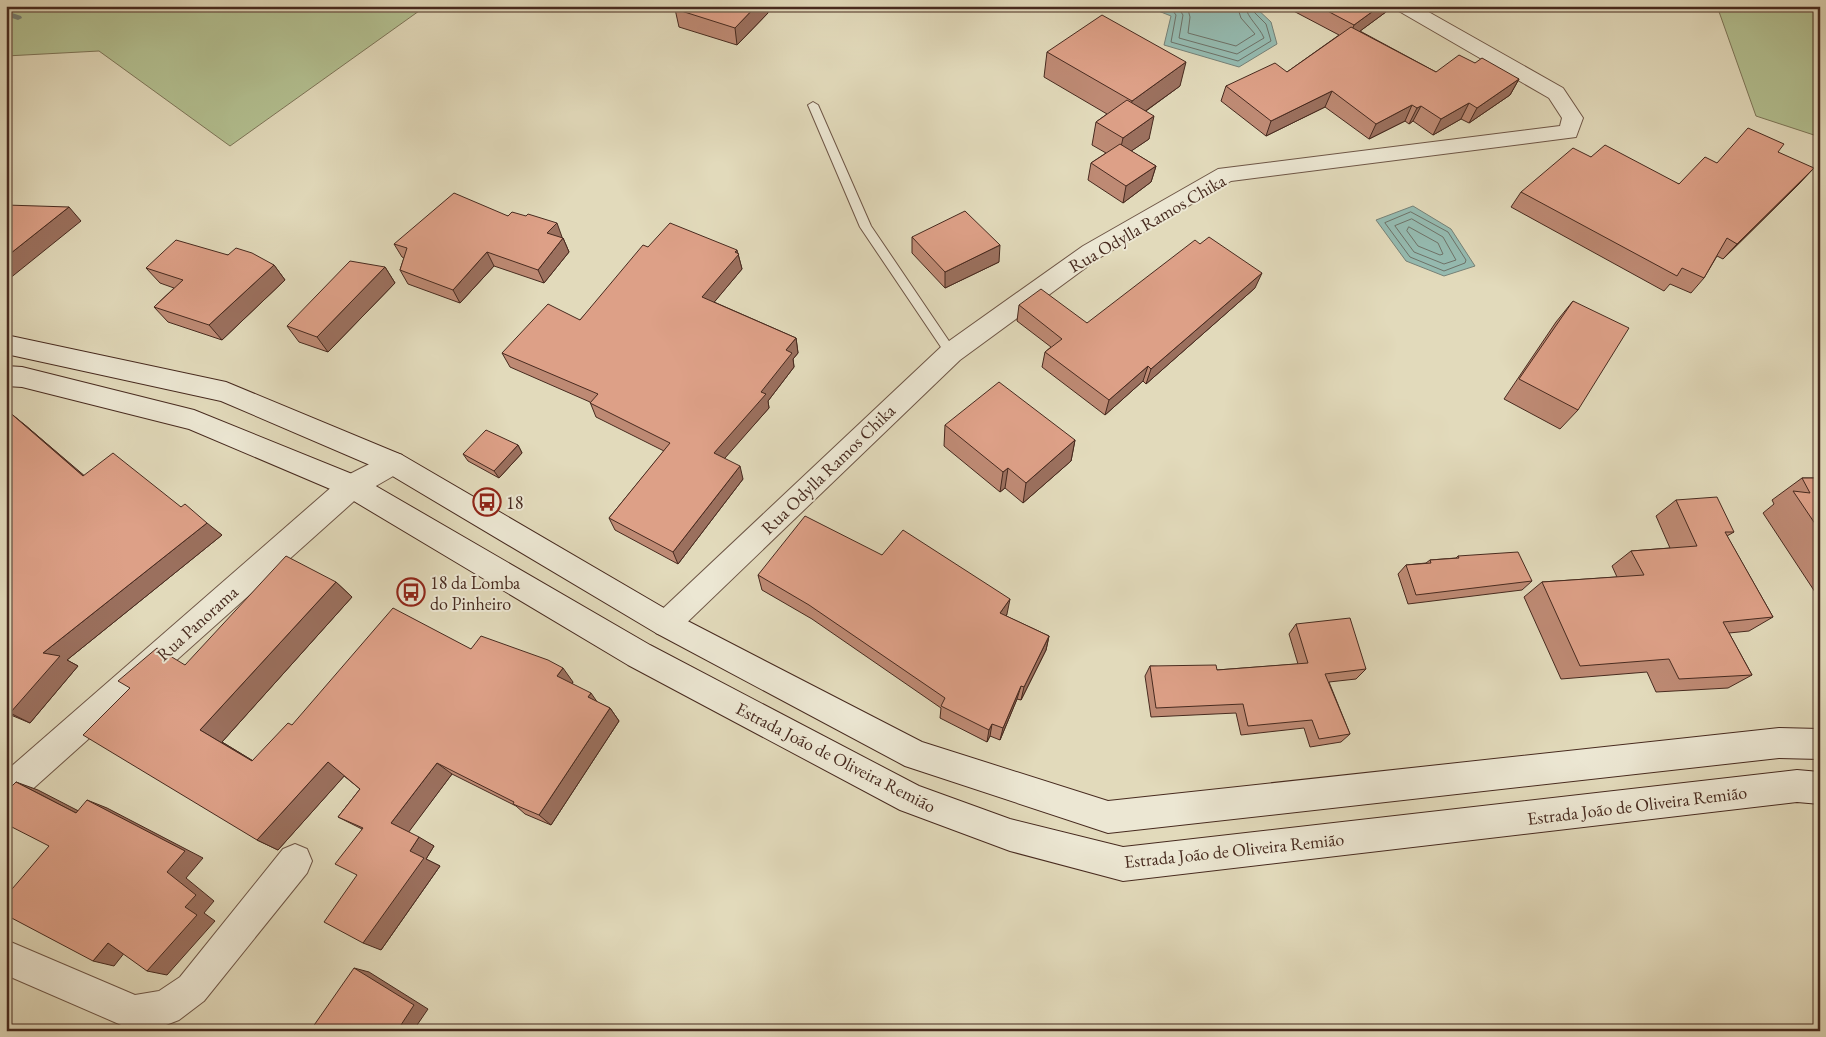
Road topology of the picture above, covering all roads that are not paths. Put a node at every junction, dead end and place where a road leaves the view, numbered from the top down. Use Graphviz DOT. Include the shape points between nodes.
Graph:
graph roads {
  1 [pos="1404,6"];
  2 [pos="813,104"];
  3 [pos="6,344"];
  4 [pos="951,352"];
  5 [pos="6,376"];
  6 [pos="393,463"];
  7 [pos="352,486"];
  8 [pos="666,624"];
  9 [pos="1820,744"];
  10 [pos="1820,788"];
  11 [pos="6,792"];
  12 [pos="295,861"];
  13 [pos="6,957"];
  1 -- 4 [label="main road, Rua Odylla Ramos Chika" via="1556,93 1574,118 1569,132 1226,174 1091,252"];
  2 -- 4 [label="lane" via="866,228"];
  3 -- 6 [label="main road" via="226,392"];
  4 -- 8 [label="main road, Rua Odylla Ramos Chika"];
  5 -- 7 [label="main road, Estrada João de Oliveira Remião" via="194,420"];
  6 -- 7 [label="main road, Rua Panorama"];
  6 -- 8 [label="main road"];
  7 -- 10 [label="main road, Estrada João de Oliveira Remião" via="639,655 911,799 1010,835 1123,864 1797,786"];
  7 -- 11 [label="main road, Rua Panorama"];
  8 -- 9 [label="main road" via="916,755 1108,817 1779,743"];
  12 -- 13 [label="main road" via="192,989 166,1007 135,1013"];
}
